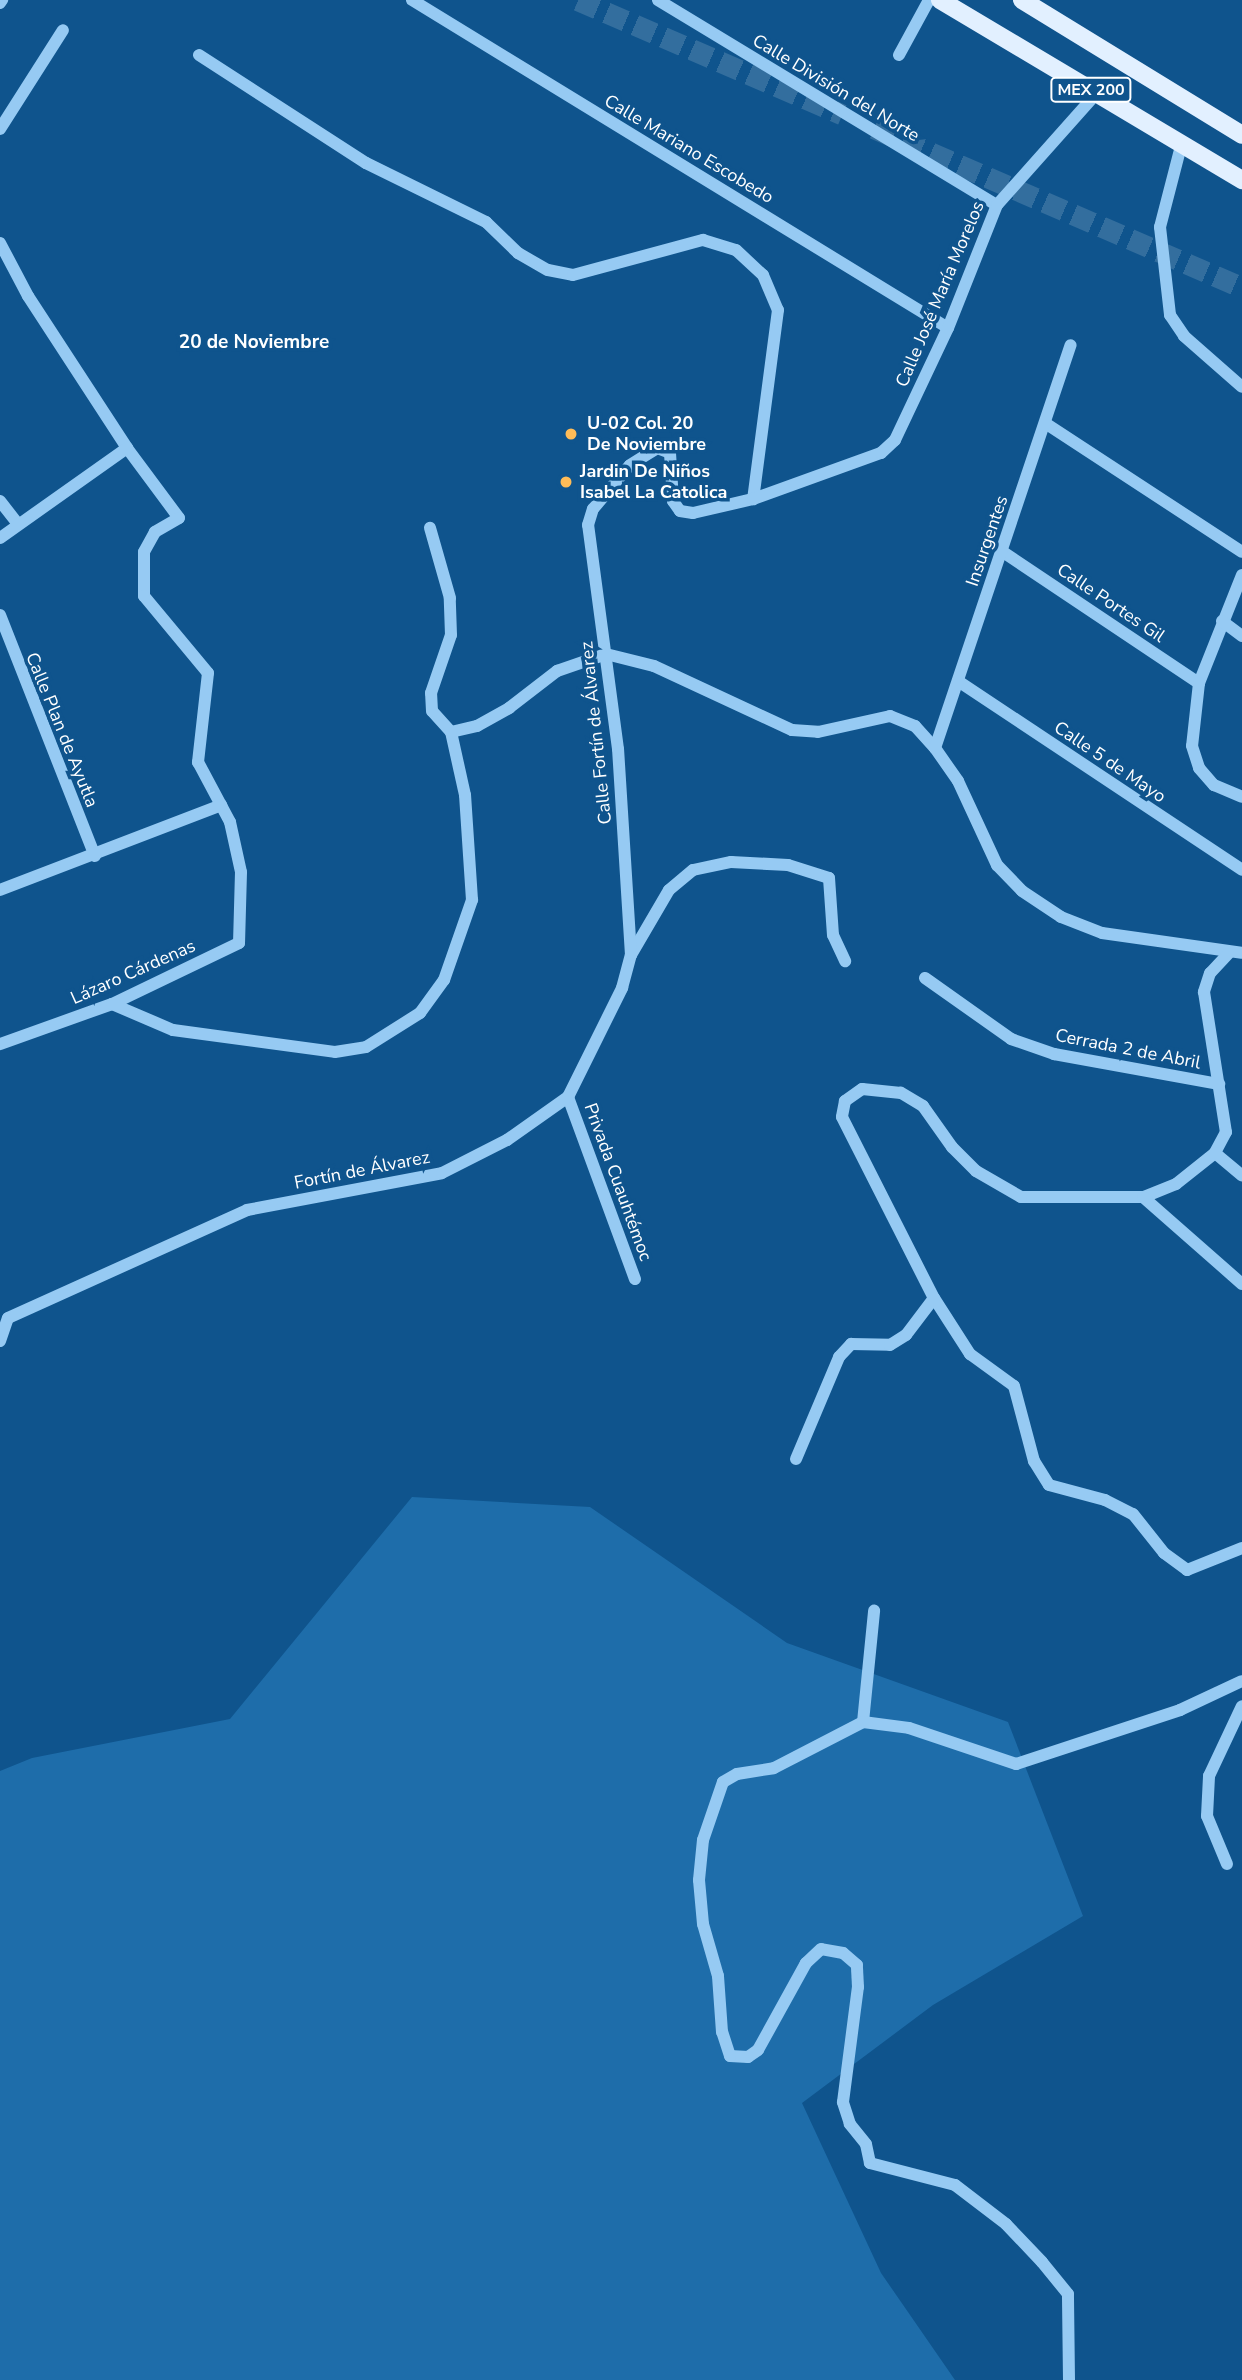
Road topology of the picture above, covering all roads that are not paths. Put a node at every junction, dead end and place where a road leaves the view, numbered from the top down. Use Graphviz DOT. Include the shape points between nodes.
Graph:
graph roads {
  1 [pos="412,0"];
  2 [pos="658,0"];
  3 [pos="929,0"];
  4 [pos="940,0"];
  5 [pos="1022,0"];
  6 [pos="63,30"];
  7 [pos="199,55"];
  8 [pos="899,55"];
  9 [pos="1096,93"];
  10 [pos="0,128"];
  11 [pos="1242,135"];
  12 [pos="1181,146"];
  13 [pos="1242,180"];
  14 [pos="997,205"];
  15 [pos="0,243"];
  16 [pos="948,328"];
  17 [pos="1071,345"];
  18 [pos="1242,387"];
  19 [pos="1045,423"];
  20 [pos="127,448"];
  21 [pos="753,499"];
  22 [pos="0,501"];
  23 [pos="593,509"];
  24 [pos="19,524"];
  25 [pos="430,527"];
  26 [pos="0,538"];
  27 [pos="1003,552"];
  28 [pos="1242,552"];
  29 [pos="1242,575"];
  30 [pos="0,615"];
  31 [pos="1222,621"];
  32 [pos="1242,636"];
  33 [pos="606,654"];
  34 [pos="958,681"];
  35 [pos="1199,683"];
  36 [pos="451,732"];
  37 [pos="935,748"];
  38 [pos="1242,797"];
  39 [pos="221,805"];
  40 [pos="95,856"];
  41 [pos="1242,870"];
  42 [pos="0,890"];
  43 [pos="1242,953"];
  44 [pos="1228,954"];
  45 [pos="631,955"];
  46 [pos="845,961"];
  47 [pos="925,978"];
  48 [pos="112,1004"];
  49 [pos="0,1044"];
  50 [pos="1219,1084"];
  51 [pos="568,1097"];
  52 [pos="1215,1153"];
  53 [pos="1242,1176"];
  54 [pos="1143,1196"];
  55 [pos="635,1279"];
  56 [pos="1242,1284"];
  57 [pos="934,1298"];
  58 [pos="0,1341"];
  59 [pos="796,1459"];
  60 [pos="1242,1548"];
  61 [pos="874,1611"];
  62 [pos="1242,1681"];
  63 [pos="1242,1706"];
  64 [pos="863,1722"];
  65 [pos="1227,1864"];
  66 [pos="1069,2380"];
  1 -- 16 [label="street, Calle Mariano Escobedo"];
  2 -- 14 [label="street, Calle División del Norte"];
  3 -- 8 [label="street"];
  4 -- 9 [label="main road, MEX 200"];
  5 -- 11 [label="main road, MEX 200"];
  6 -- 10 [label="street"];
  7 -- 21 [label="street" via="366,163 486,222 518,253 548,270 573,275 703,240 736,250 763,275 778,310"];
  9 -- 12 [label="main road, MEX 200"];
  9 -- 14 [label="street, Calle José María Morelos"];
  12 -- 13 [label="main road, MEX 200"];
  12 -- 18 [label="street" via="1160,227 1170,315 1184,336"];
  14 -- 16 [label="street, Calle José María Morelos"];
  15 -- 20 [label="street" via="28,296"];
  16 -- 21 [label="street, Calle José María Morelos" via="895,440 881,453"];
  17 -- 19 [label="street, Insurgentes"];
  19 -- 27 [label="street, Insurgentes"];
  19 -- 28 [label="street"];
  20 -- 24 [label="street"];
  20 -- 39 [label="street" via="179,517 155,532 144,552 144,596 208,673 198,762"];
  21 -- 23 [label="street, Calle José María Morelos" via="694,513 680,511 673,501 670,453 657,449 630,465"];
  22 -- 24 [label="street"];
  23 -- 33 [label="street, Calle Fortín de Álvarez" via="589,525"];
  24 -- 26 [label="street"];
  25 -- 36 [label="street" via="450,598 452,635 431,693 432,711"];
  27 -- 34 [label="street, Insurgentes"];
  27 -- 35 [label="street, Calle Portes Gil"];
  29 -- 31 [label="street"];
  30 -- 40 [label="street, Calle Plan de Ayutla"];
  31 -- 32 [label="street"];
  31 -- 35 [label="street"];
  33 -- 36 [label="street" via="557,671 509,708 477,726"];
  33 -- 37 [label="street" via="654,666 792,730 818,732 890,716 915,726"];
  33 -- 45 [label="street, Calle Fortín de Álvarez" via="618,749"];
  34 -- 37 [label="street, Insurgentes"];
  34 -- 41 [label="street, Calle 5 de Mayo"];
  35 -- 38 [label="street" via="1192,746 1199,768 1213,785"];
  36 -- 48 [label="street" via="466,794 472,900 444,979 420,1013 366,1047 335,1052 173,1030"];
  37 -- 44 [label="street" via="958,781 997,865 1022,891 1061,917 1102,933"];
  39 -- 40 [label="street"];
  39 -- 48 [label="street, Lázaro Cárdenas" via="230,822 241,872 239,943"];
  40 -- 42 [label="street"];
  43 -- 44 [label="street"];
  44 -- 50 [label="street" via="1210,973 1204,992"];
  45 -- 46 [label="street" via="669,890 693,870 731,862 788,865 829,878 833,935"];
  45 -- 51 [label="street, Fortín de Álvarez" via="622,988"];
  47 -- 50 [label="street, Cerrada 2 de Abril" via="1022,1043 1054,1054"];
  48 -- 49 [label="street, Lázaro Cárdenas"];
  50 -- 52 [label="street" via="1226,1132"];
  51 -- 55 [label="street, Privada Cuauhtémoc"];
  51 -- 58 [label="street, Fortín de Álvarez" via="507,1140 442,1173 247,1210 8,1318"];
  52 -- 53 [label="street"];
  52 -- 54 [label="street" via="1176,1184"];
  54 -- 56 [label="street"];
  54 -- 57 [label="street" via="1021,1197 976,1171 951,1147 923,1106 901,1093 862,1088 845,1101 846,1133"];
  57 -- 59 [label="street" via="890,1345 851,1344 839,1357"];
  57 -- 60 [label="street" via="970,1354 1014,1386 1034,1461 1049,1485 1105,1500 1133,1514 1164,1553 1187,1570"];
  61 -- 64 [label="street"];
  62 -- 64 [label="street" via="1180,1710 1016,1765 909,1728"];
  63 -- 65 [label="street" via="1209,1776 1206,1816"];
  64 -- 66 [label="street" via="775,1768 737,1774 723,1782 703,1840 699,1880 703,1924 718,1976 724,2044 736,2059 758,2050 806,1964 821,1949 843,1953 857,1965 843,2102 850,2124 866,2144 870,2163 955,2185 1006,2224 1042,2262 1068,2294"];
}
